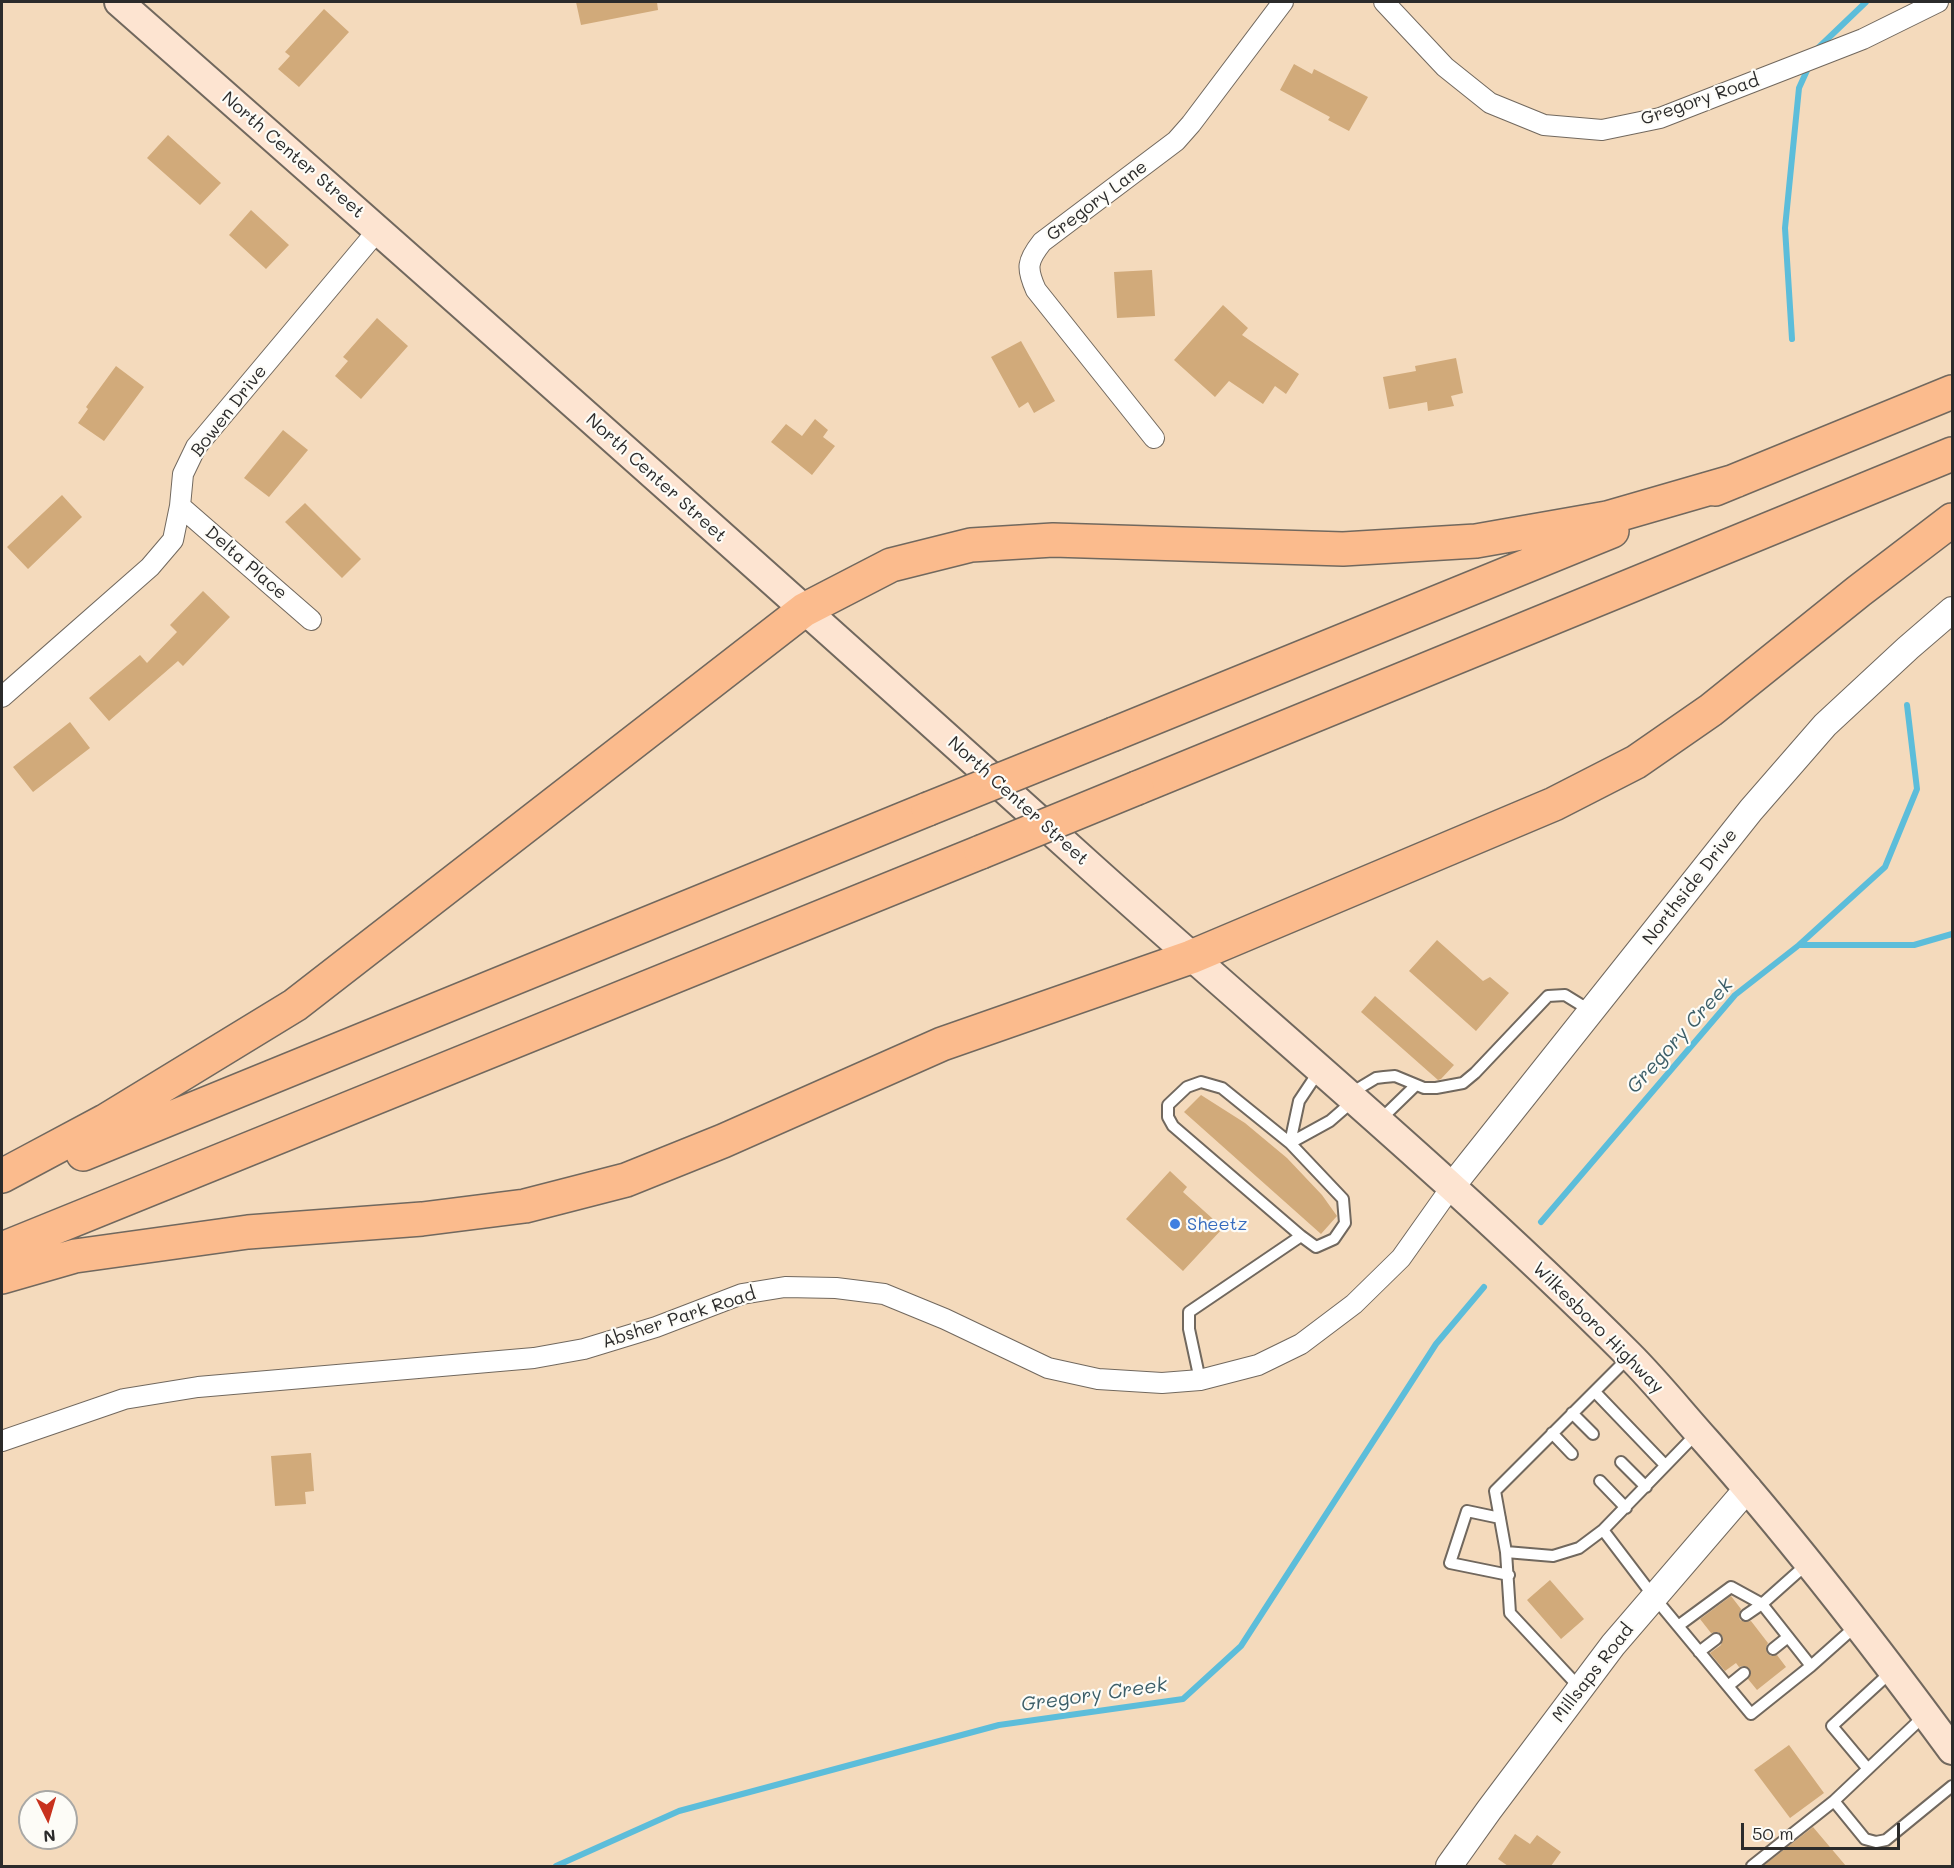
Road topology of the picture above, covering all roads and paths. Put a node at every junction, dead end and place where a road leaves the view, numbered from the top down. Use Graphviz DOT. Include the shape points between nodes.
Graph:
graph roads {
  1 [pos="119,2"];
  2 [pos="1283,2"];
  3 [pos="1384,2"];
  4 [pos="1938,2"];
  5 [pos="378,231"];
  6 [pos="1953,392"];
  7 [pos="1154,438"];
  8 [pos="1953,454"];
  9 [pos="1735,481"];
  10 [pos="180,506"];
  11 [pos="1953,520"];
  12 [pos="804,609"];
  13 [pos="1953,610"];
  14 [pos="311,620"];
  15 [pos="2,698"];
  16 [pos="1191,957"];
  17 [pos="1591,1011"];
  18 [pos="1321,1068"];
  19 [pos="1416,1085"];
  20 [pos="1351,1097"];
  21 [pos="1378,1121"];
  22 [pos="1290,1143"];
  23 [pos="2,1176"];
  24 [pos="1452,1186"];
  25 [pos="2,1187"];
  26 [pos="1301,1236"];
  27 [pos="2,1249"];
  28 [pos="2,1277"];
  29 [pos="1630,1356"];
  30 [pos="1200,1380"];
  31 [pos="1595,1392"];
  32 [pos="1572,1413"];
  33 [pos="1698,1432"];
  34 [pos="1552,1433"];
  35 [pos="1593,1434"];
  36 [pos="2,1441"];
  37 [pos="1572,1454"];
  38 [pos="1621,1462"];
  39 [pos="1665,1465"];
  40 [pos="1600,1481"];
  41 [pos="1646,1487"];
  42 [pos="1748,1488"];
  43 [pos="1626,1508"];
  44 [pos="1500,1518"];
  45 [pos="1604,1530"];
  46 [pos="1506,1552"];
  47 [pos="1808,1563"];
  48 [pos="1509,1575"];
  49 [pos="1654,1597"];
  50 [pos="1762,1604"];
  51 [pos="1746,1615"];
  52 [pos="1857,1624"];
  53 [pos="1678,1626"];
  54 [pos="1788,1637"];
  55 [pos="1716,1639"];
  56 [pos="1773,1649"];
  57 [pos="1699,1652"];
  58 [pos="1811,1666"];
  59 [pos="1893,1671"];
  60 [pos="1744,1673"];
  61 [pos="1728,1686"];
  62 [pos="1580,1688"];
  63 [pos="1926,1715"];
  64 [pos="1953,1750"];
  65 [pos="1868,1769"];
  66 [pos="1953,1786"];
  67 [pos="1834,1801"];
  68 [pos="1449,1866"];
  69 [pos="1752,1866"];
  1 -- 5 [label="main road, North Center Street"];
  2 -- 7 [label="street, Gregory Lane" via="1176,141 1042,242 1031,256 1029,274 1036,290"];
  3 -- 4 [label="street, Gregory Road" via="1445,67 1490,103 1544,125 1602,130 1660,118 1863,39"];
  5 -- 10 [label="street, Bowen Drive" via="196,447 183,474"];
  5 -- 12 [label="main road, North Center Street"];
  6 -- 9 [label="highway"];
  8 -- 27 [label="highway, bridge"];
  9 -- 12 [label="highway" via="1607,518 1476,541 1343,549 1053,540 970,545 891,565"];
  9 -- 25 [label="highway, bridge"];
  10 -- 14 [label="street, Delta Place"];
  10 -- 15 [label="street, Bowen Drive" via="173,540 150,567"];
  11 -- 16 [label="highway" via="1711,710 1636,762 1554,804"];
  12 -- 16 [label="main road, North Center Street"];
  12 -- 23 [label="highway" via="295,1005 105,1121"];
  13 -- 17 [label="street, Northside Drive" via="1826,725 1751,810"];
  16 -- 18 [label="main road, Wilkesboro Highway"];
  16 -- 28 [label="highway" via="942,1044 723,1141 615,1183 525,1206 248,1232 75,1256"];
  17 -- 19 [label="lane" via="1565,995 1548,996 1462,1083 1436,1088"];
  17 -- 24 [label="street, Northside Drive"];
  18 -- 20 [label="main road, Wilkesboro Highway"];
  18 -- 22 [label="lane" via="1299,1101"];
  19 -- 20 [label="lane" via="1395,1076 1376,1078"];
  19 -- 21 [label="lane"];
  20 -- 21 [label="main road, Wilkesboro Highway"];
  20 -- 22 [label="lane" via="1330,1121"];
  21 -- 24 [label="main road, Wilkesboro Highway"];
  22 -- 26 [label="lane" via="1343,1199 1345,1223 1334,1239 1316,1247"];
  22 -- 26 [label="lane" via="1222,1088 1201,1082 1187,1087 1168,1105 1173,1126"];
  24 -- 29 [label="main road, Wilkesboro Highway"];
  24 -- 30 [label="street, Absher Park Road" via="1401,1258 1354,1304 1301,1344 1258,1365"];
  26 -- 30 [label="lane" via="1189,1312"];
  29 -- 31 [label="lane"];
  29 -- 33 [label="main road, Wilkesboro Highway"];
  30 -- 36 [label="street, Absher Park Road" via="1162,1383 1098,1379 1048,1368 884,1294 785,1287 742,1294 584,1349 534,1358 124,1398"];
  31 -- 32 [label="lane"];
  31 -- 39 [label="lane"];
  32 -- 34 [label="lane"];
  32 -- 35 [label="lane"];
  33 -- 39 [label="lane"];
  33 -- 42 [label="main road, Wilkesboro Highway"];
  34 -- 37 [label="lane"];
  34 -- 44 [label="lane" via="1495,1491"];
  38 -- 41 [label="lane"];
  39 -- 41 [label="lane"];
  40 -- 43 [label="lane"];
  41 -- 43 [label="lane"];
  42 -- 47 [label="main road, Wilkesboro Highway"];
  42 -- 49 [label="street, Millsaps Road"];
  43 -- 45 [label="lane"];
  44 -- 46 [label="lane"];
  44 -- 48 [label="lane" via="1467,1511 1450,1563"];
  45 -- 46 [label="lane" via="1579,1548 1553,1556"];
  45 -- 49 [label="lane"];
  46 -- 48 [label="lane"];
  47 -- 50 [label="lane"];
  47 -- 52 [label="main road, Wilkesboro Highway"];
  48 -- 62 [label="lane" via="1510,1612"];
  49 -- 53 [label="lane"];
  49 -- 62 [label="street, Millsaps Road"];
  50 -- 51 [label="lane"];
  50 -- 53 [label="lane" via="1731,1587"];
  50 -- 54 [label="lane"];
  52 -- 58 [label="lane"];
  52 -- 59 [label="main road, Wilkesboro Highway"];
  53 -- 57 [label="lane"];
  54 -- 56 [label="lane"];
  54 -- 58 [label="lane"];
  55 -- 57 [label="lane"];
  57 -- 61 [label="lane"];
  58 -- 61 [label="lane" via="1751,1714"];
  59 -- 63 [label="main road, Wilkesboro Highway"];
  59 -- 65 [label="lane" via="1832,1726"];
  60 -- 61 [label="lane"];
  62 -- 68 [label="street, Millsaps Road"];
  63 -- 64 [label="main road, Wilkesboro Highway"];
  63 -- 65 [label="lane"];
  65 -- 67 [label="lane"];
  66 -- 67 [label="lane" via="1886,1840 1876,1842 1865,1839"];
  67 -- 69 [label="lane"];
}
